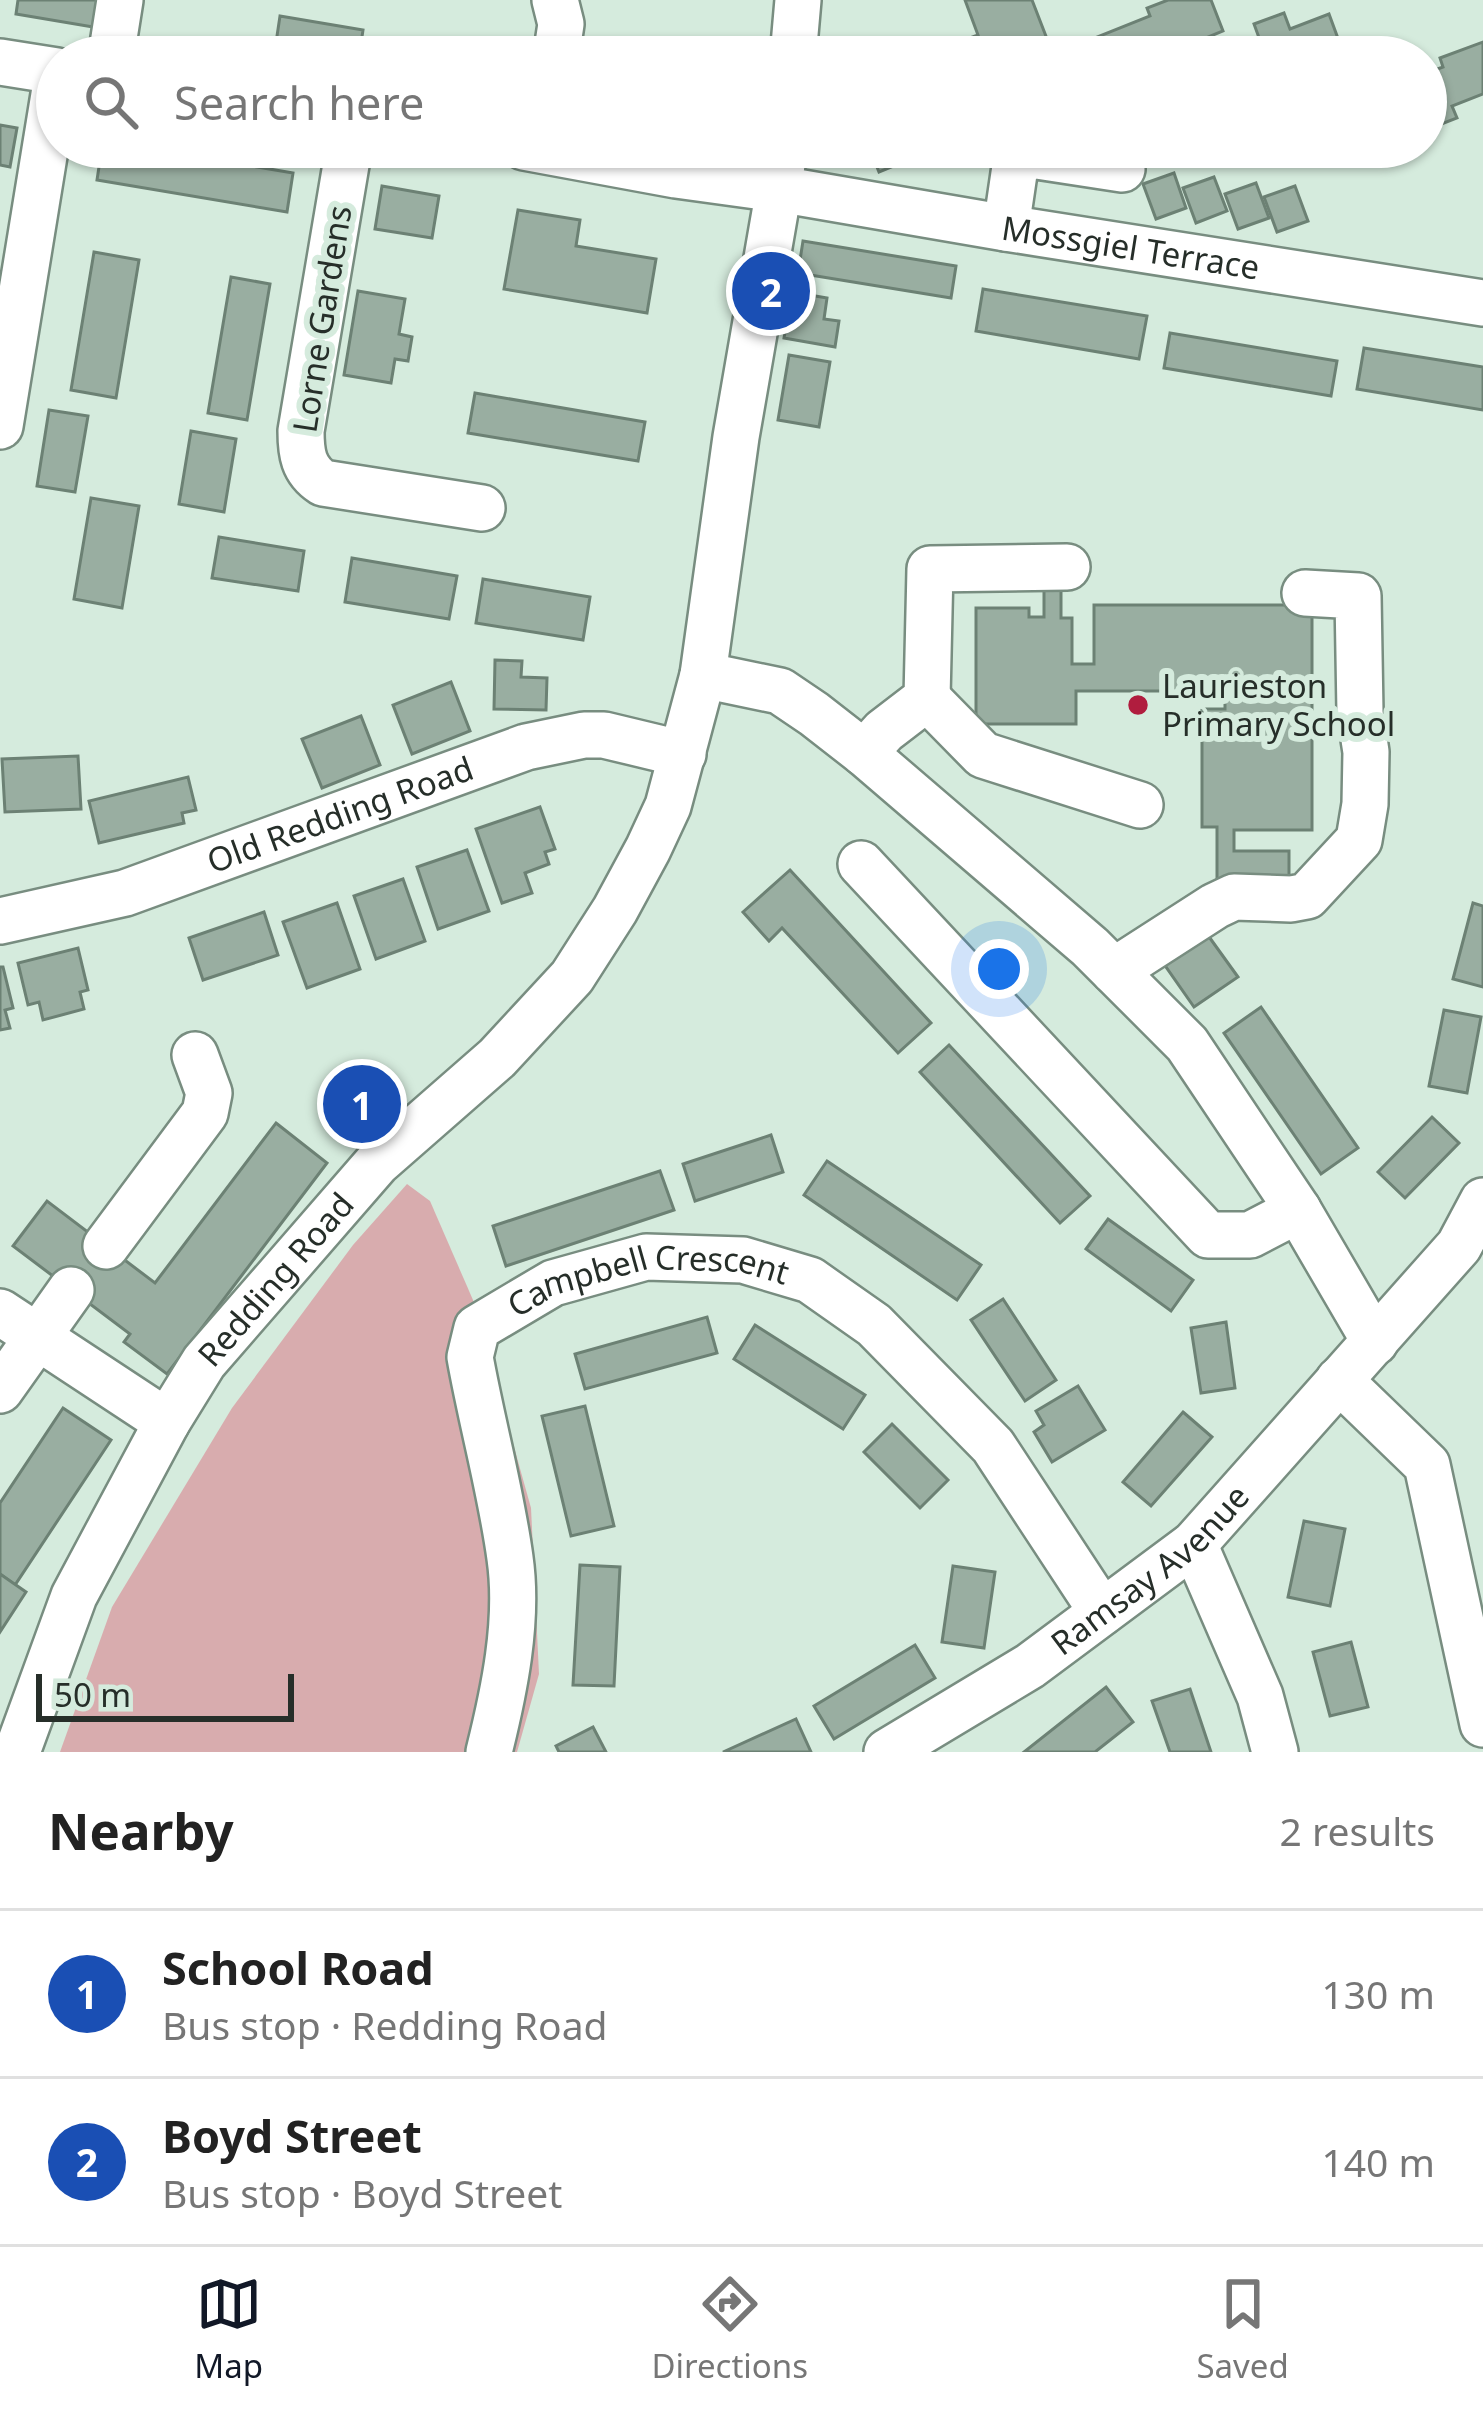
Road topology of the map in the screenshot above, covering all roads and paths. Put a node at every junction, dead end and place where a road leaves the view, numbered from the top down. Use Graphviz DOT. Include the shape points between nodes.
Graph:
graph roads {
  1 [pos="120,0"];
  2 [pos="555,0"];
  3 [pos="798,0"];
  4 [pos="114,36"];
  5 [pos="559,36"];
  6 [pos="795,36"];
  7 [pos="0,62"];
  8 [pos="36,70"];
  9 [pos="42,168"];
  10 [pos="346,168"];
  11 [pos="640,168"];
  12 [pos="781,168"];
  13 [pos="1015,168"];
  14 [pos="1115,168"];
  15 [pos="1122,169"];
  16 [pos="1006,228"];
  17 [pos="1483,303"];
  18 [pos="0,426"];
  19 [pos="482,508"];
  20 [pos="1067,567"];
  21 [pos="1305,592"];
  22 [pos="703,675"];
  23 [pos="927,698"];
  24 [pos="864,753"];
  25 [pos="683,754"];
  26 [pos="1140,805"];
  27 [pos="861,864"];
  28 [pos="0,921"];
  29 [pos="1114,971"];
  30 [pos="195,1055"];
  31 [pos="1483,1201"];
  32 [pos="1298,1210"];
  33 [pos="106,1246"];
  34 [pos="71,1290"];
  35 [pos="18,1324"];
  36 [pos="1375,1342"];
  37 [pos="1339,1380"];
  38 [pos="0,1390"];
  39 [pos="167,1422"];
  40 [pos="1195,1544"];
  41 [pos="1102,1612"];
  42 [pos="1483,1724"];
  43 [pos="17,1752"];
  44 [pos="489,1752"];
  45 [pos="886,1752"];
  46 [pos="1275,1752"];
  1 -- 4 [label="street"];
  2 -- 5 [label="street"];
  3 -- 6 [label="street"];
  7 -- 8 [label="street"];
  9 -- 18 [label="street"];
  10 -- 19 [label="street, Lorne Gardens" via="302,431 310,475"];
  11 -- 12 [label="street, Mossgiel Terrace" via="676,175"];
  12 -- 16 [label="street, Mossgiel Terrace"];
  12 -- 22 [label="street, Redding Road"];
  13 -- 16 [label="street"];
  14 -- 15 [label="street"];
  16 -- 17 [label="street, Mossgiel Terrace"];
  20 -- 23 [label="street" via="930,569"];
  21 -- 29 [label="street" via="1358,596 1366,752 1359,840 1307,896 1234,897"];
  22 -- 24 [label="street" via="780,691"];
  22 -- 25 [label="street, Redding Road"];
  23 -- 24 [label="street"];
  23 -- 26 [label="street" via="983,755"];
  24 -- 29 [label="street"];
  25 -- 28 [label="street, Old Redding Road" via="604,735 526,747 125,893"];
  25 -- 39 [label="street, Redding Road" via="648,849 572,976 497,1058 377,1162 204,1362"];
  27 -- 32 [label="street" via="1208,1235 1250,1235"];
  29 -- 32 [label="street" via="1187,1044"];
  30 -- 33 [label="street" via="208,1093 205,1113"];
  31 -- 36 [label="street, Ramsay Avenue" via="1459,1246"];
  32 -- 36 [label="street"];
  34 -- 35 [label="street"];
  35 -- 38 [label="street"];
  35 -- 39 [label="street"];
  36 -- 37 [label="street, Ramsay Avenue"];
  37 -- 40 [label="street, Ramsay Avenue"];
  37 -- 42 [label="street" via="1427,1465"];
  39 -- 43 [label="street, Redding Road" via="74,1596"];
  40 -- 41 [label="street, Ramsay Avenue"];
  40 -- 46 [label="street" via="1260,1696"];
  41 -- 44 [label="street, Campbell Crescent" via="992,1446 874,1325 810,1280 743,1260 646,1257 553,1283 477,1328 470,1357 511,1562 511,1637"];
  41 -- 45 [label="street, Ramsay Avenue" via="1030,1666"];
}
